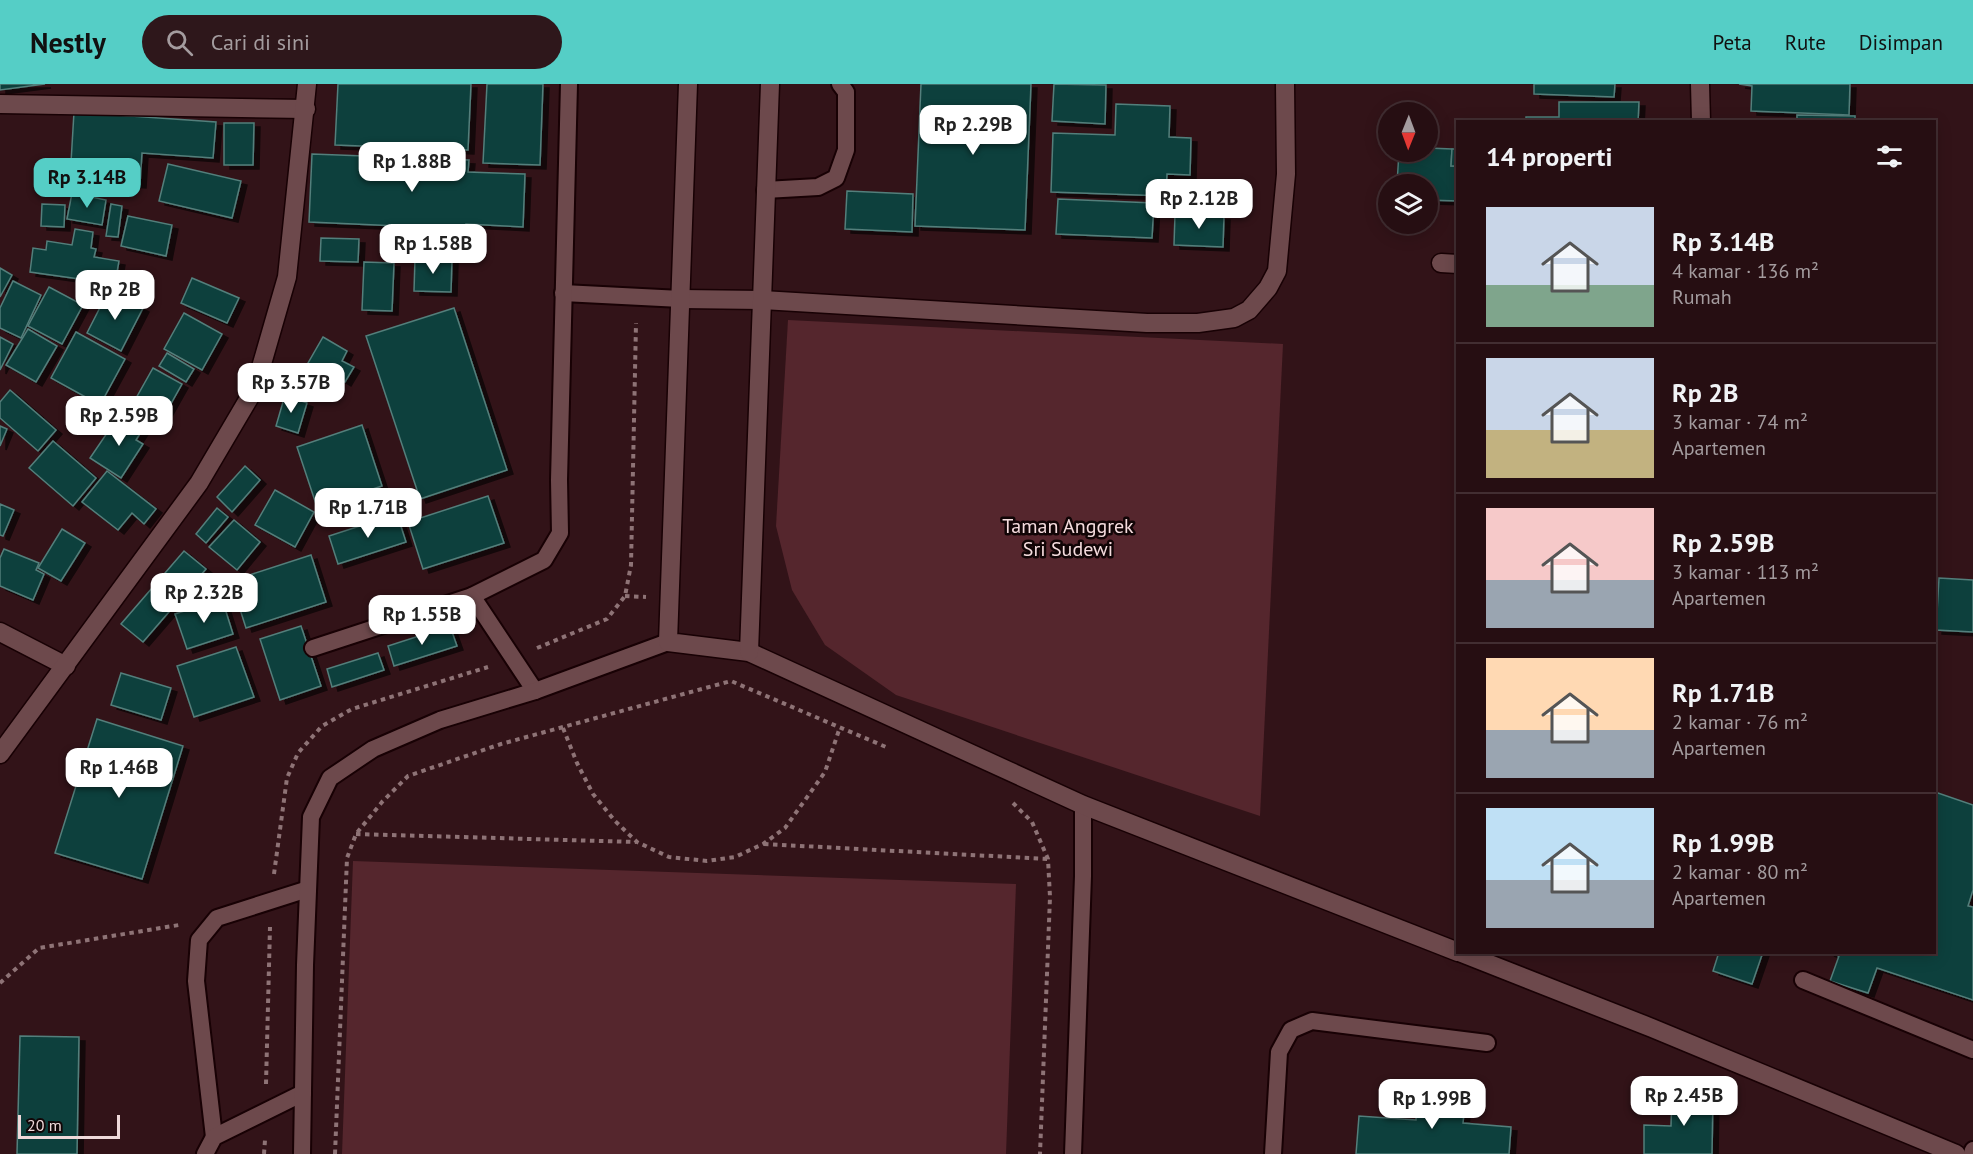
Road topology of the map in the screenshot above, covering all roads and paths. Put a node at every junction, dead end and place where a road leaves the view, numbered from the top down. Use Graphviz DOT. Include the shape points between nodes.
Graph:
graph roads {
  1 [pos="307,84"];
  2 [pos="568,84"];
  3 [pos="688,84"];
  4 [pos="770,84"];
  5 [pos="840,84"];
  6 [pos="1285,84"];
  7 [pos="1700,84"];
  8 [pos="0,104"];
  9 [pos="306,109"];
  10 [pos="1701,120"];
  11 [pos="765,190"];
  12 [pos="563,293"];
  13 [pos="681,299"];
  14 [pos="762,300"];
  15 [pos="472,596"];
  16 [pos="0,632"];
  17 [pos="668,642"];
  18 [pos="313,648"];
  19 [pos="750,652"];
  20 [pos="66,666"];
  21 [pos="535,691"];
  22 [pos="840,727"];
  23 [pos="563,728"];
  24 [pos="892,750"];
  25 [pos="0,754"];
  26 [pos="1008,799"];
  27 [pos="1083,805"];
  28 [pos="356,834"];
  29 [pos="637,842"];
  30 [pos="763,844"];
  31 [pos="1048,859"];
  32 [pos="308,889"];
  33 [pos="217,918"];
  34 [pos="1456,951"];
  35 [pos="1463,954"];
  36 [pos="1803,980"];
  37 [pos="0,983"];
  38 [pos="1487,1043"];
  39 [pos="1973,1050"];
  40 [pos="303,1093"];
  41 [pos="214,1137"];
  42 [pos="205,1154"];
  43 [pos="302,1154"];
  44 [pos="335,1154"];
  45 [pos="1040,1154"];
  46 [pos="1073,1154"];
  47 [pos="1273,1154"];
  48 [pos="1956,1154"];
  1 -- 9 [label="main road"];
  2 -- 12 [label="lane"];
  3 -- 13 [label="main road"];
  4 -- 11 [label="main road"];
  5 -- 11 [label="lane" via="846,92 846,150 836,178 819,187"];
  6 -- 14 [label="main road" via="1286,174 1277,271 1249,310 1234,318 1198,323 1146,322"];
  7 -- 10 [label="main road"];
  8 -- 9 [label="main road"];
  9 -- 20 [label="main road" via="287,277 255,388 199,483"];
  11 -- 14 [label="main road"];
  12 -- 13 [label="lane"];
  12 -- 15 [label="lane" via="560,533 544,560"];
  13 -- 14 [label="main road"];
  13 -- 17 [label="main road"];
  14 -- 19 [label="main road"];
  15 -- 18 [label="lane"];
  15 -- 21 [label="lane"];
  16 -- 20 [label="main road"];
  17 -- 19 [label="main road"];
  17 -- 21 [label="lane"];
  19 -- 27 [label="main road"];
  20 -- 25 [label="main road"];
  21 -- 32 [label="lane" via="440,720 373,749 330,778 311,817"];
  22 -- 23 [label="path" via="731,681"];
  22 -- 24 [label="path"];
  22 -- 30 [label="path" via="820,780 785,828"];
  23 -- 28 [label="path" via="501,744 408,776"];
  23 -- 29 [label="path" via="593,794"];
  26 -- 31 [label="path" via="1032,822"];
  27 -- 34 [label="main road"];
  27 -- 46 [label="lane"];
  28 -- 29 [label="path"];
  28 -- 44 [label="path" via="347,858"];
  29 -- 30 [label="path" via="669,857 707,861 735,857"];
  30 -- 31 [label="path"];
  31 -- 45 [label="path" via="1050,897"];
  32 -- 33 [label="lane"];
  32 -- 40 [label="lane"];
  33 -- 37 [label="path" via="39,948"];
  33 -- 41 [label="lane" via="199,940 196,981"];
  35 -- 48 [label="main road"];
  36 -- 39 [label="lane"];
  38 -- 47 [label="lane" via="1312,1021 1292,1030 1279,1052"];
  40 -- 41 [label="lane"];
  40 -- 43 [label="lane"];
  41 -- 42 [label="lane"];
}
